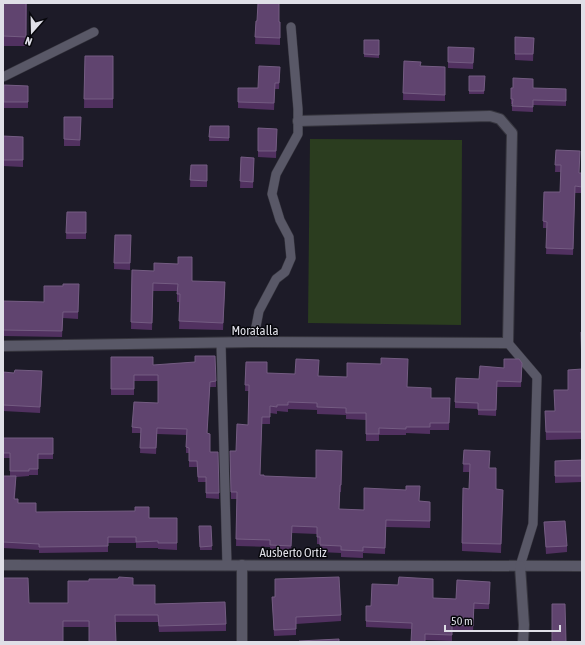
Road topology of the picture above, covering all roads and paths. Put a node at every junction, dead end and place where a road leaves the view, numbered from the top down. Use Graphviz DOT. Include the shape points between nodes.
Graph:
graph roads {
  1 [pos="290,27"];
  2 [pos="94,32"];
  3 [pos="3,77"];
  4 [pos="298,121"];
  5 [pos="253,342"];
  6 [pos="221,343"];
  7 [pos="508,343"];
  8 [pos="3,346"];
  9 [pos="3,565"];
  10 [pos="227,565"];
  11 [pos="242,565"];
  12 [pos="520,566"];
  13 [pos="582,566"];
  14 [pos="242,642"];
  15 [pos="523,642"];
  1 -- 4 [label="lane"];
  2 -- 3 [label="lane"];
  4 -- 5 [label="lane" via="298,134 276,174 272,194 289,238 291,258 285,272 276,279 259,311"];
  4 -- 7 [label="street" via="490,116 500,119 512,133"];
  5 -- 6 [label="street, Moratalla"];
  5 -- 7 [label="street, Moratalla"];
  6 -- 8 [label="street, Moratalla"];
  6 -- 10 [label="lane"];
  7 -- 12 [label="lane" via="537,377 533,524"];
  9 -- 10 [label="street, Ausberto Ortiz"];
  10 -- 11 [label="street, Ausberto Ortiz"];
  11 -- 12 [label="street, Ausberto Ortiz"];
  11 -- 14 [label="street"];
  12 -- 13 [label="street, Ausberto Ortiz"];
  12 -- 15 [label="street"];
}
